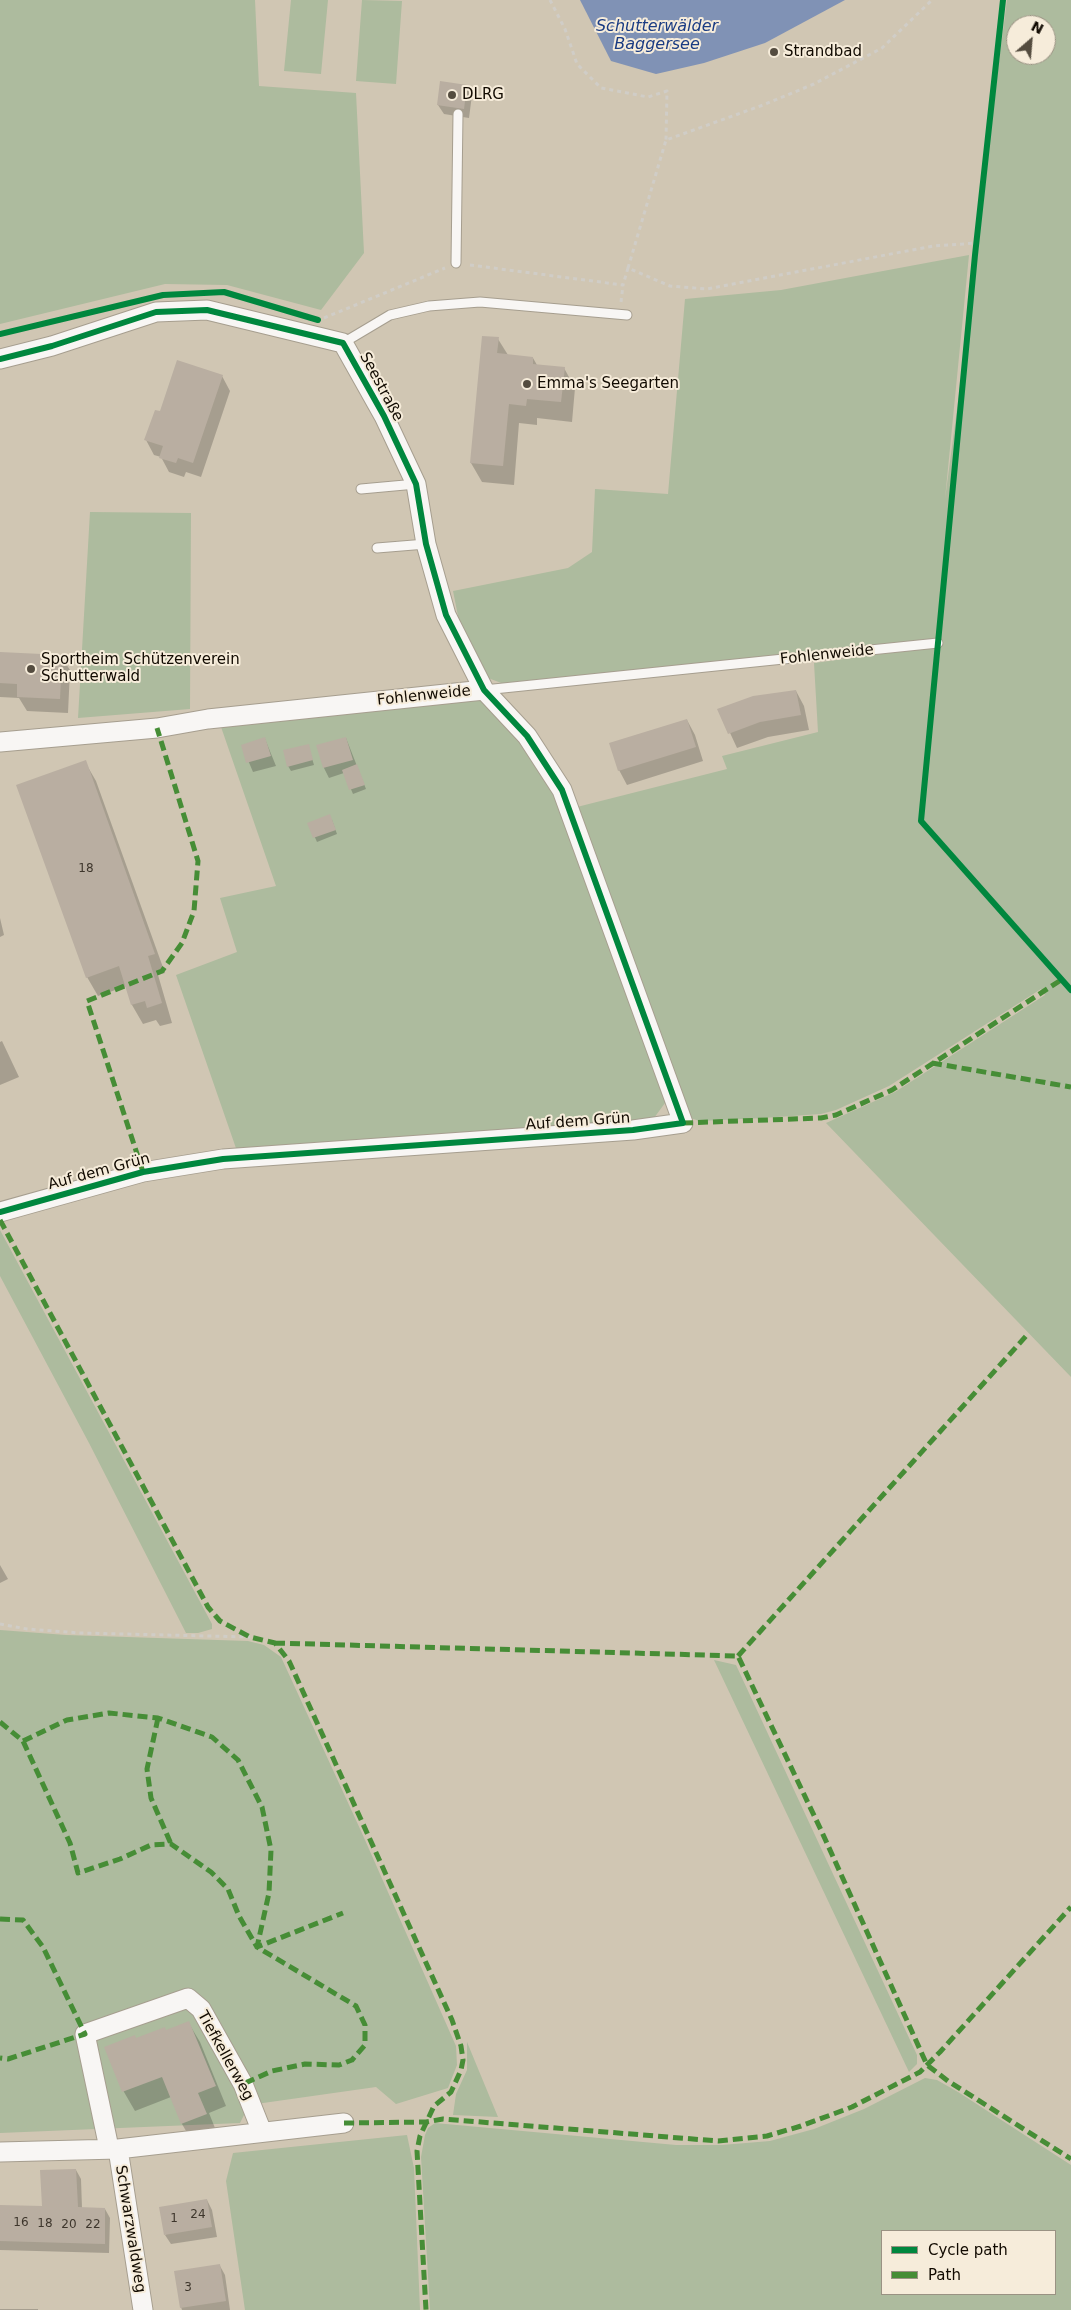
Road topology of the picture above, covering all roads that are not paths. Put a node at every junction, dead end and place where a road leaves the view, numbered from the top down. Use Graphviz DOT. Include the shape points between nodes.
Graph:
graph roads {
  1 [pos="458,114"];
  2 [pos="456,263"];
  3 [pos="627,315"];
  4 [pos="343,343"];
  5 [pos="0,359"];
  6 [pos="416,484"];
  7 [pos="360,488"];
  8 [pos="426,544"];
  9 [pos="376,548"];
  10 [pos="938,643"];
  11 [pos="484,690"];
  12 [pos="0,742"];
  13 [pos="0,1212"];
  14 [pos="344,2123"];
  15 [pos="262,2132"];
  16 [pos="114,2148"];
  17 [pos="0,2152"];
  18 [pos="143,2310"];
  1 -- 2 [label="lane"];
  3 -- 4 [label="lane" via="480,302 429,306 390,315"];
  4 -- 5 [label="street, Seestraße" via="207,310 156,312 52,346"];
  4 -- 6 [label="street, Seestraße" via="384,416"];
  6 -- 7 [label="lane"];
  6 -- 8 [label="street, Seestraße"];
  8 -- 9 [label="lane"];
  8 -- 11 [label="street, Seestraße" via="446,615"];
  10 -- 11 [label="lane, Fohlenweide"];
  11 -- 12 [label="street, Fohlenweide" via="208,719 157,728"];
  11 -- 13 [label="street, Auf dem Grün" via="527,736 562,790 682,1123 634,1130 223,1159 143,1172"];
  14 -- 15 [label="street"];
  15 -- 16 [label="street"];
  15 -- 16 [label="street, Tiefkellerweg" via="244,2084 201,2009 188,1998 85,2034"];
  16 -- 17 [label="street"];
  16 -- 18 [label="street, Schwarzwaldweg"];
}
